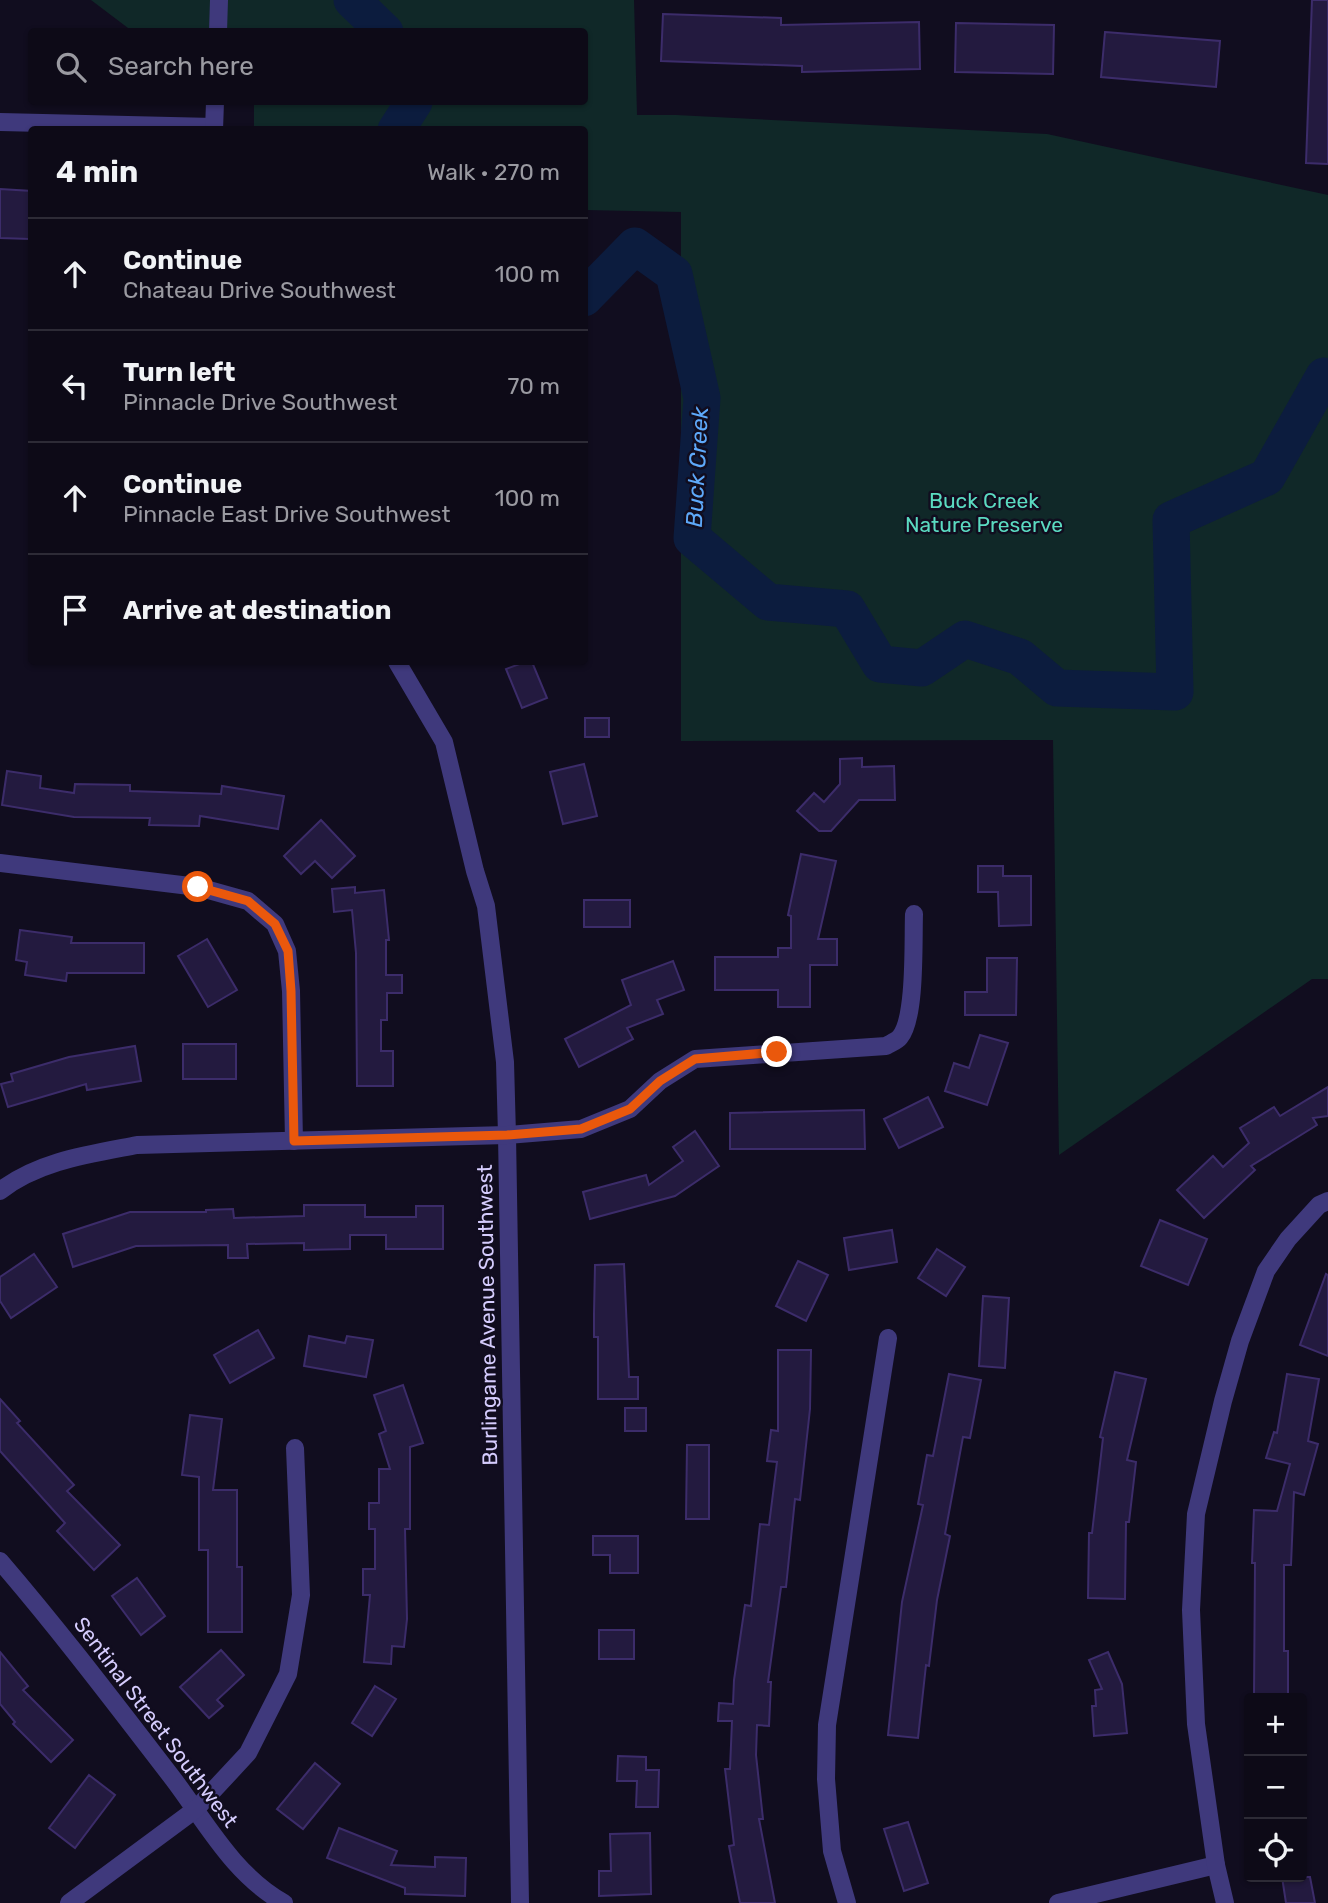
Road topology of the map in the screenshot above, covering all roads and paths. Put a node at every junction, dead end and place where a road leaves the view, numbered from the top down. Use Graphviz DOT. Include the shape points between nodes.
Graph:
graph roads {
  1 [pos="219,0"];
  2 [pos="218,28"];
  3 [pos="215,105"];
  4 [pos="0,122"];
  5 [pos="143,126"];
  6 [pos="214,126"];
  7 [pos="399,665"];
  8 [pos="0,863"];
  9 [pos="914,915"];
  10 [pos="507,1135"];
  11 [pos="294,1141"];
  12 [pos="0,1191"];
  13 [pos="1328,1201"];
  14 [pos="888,1338"];
  15 [pos="295,1448"];
  16 [pos="0,1561"];
  17 [pos="196,1809"];
  18 [pos="1216,1865"];
  19 [pos="69,1903"];
  20 [pos="284,1903"];
  21 [pos="520,1903"];
  22 [pos="847,1903"];
  23 [pos="1058,1903"];
  24 [pos="1225,1903"];
  1 -- 2 [label="street"];
  3 -- 6 [label="street"];
  4 -- 5 [label="street"];
  7 -- 10 [label="street, Burlingame Avenue Southwest" via="444,742 486,906 505,1062"];
  8 -- 11 [label="street" via="198,887 248,901 275,924 288,951"];
  9 -- 10 [label="street" via="910,1009 899,1039 870,1048 695,1059 660,1081 630,1109 581,1129"];
  10 -- 11 [label="street"];
  10 -- 21 [label="street, Burlingame Avenue Southwest"];
  11 -- 12 [label="street" via="137,1145 77,1156 17,1178"];
  13 -- 18 [label="street" via="1319,1205 1266,1271 1233,1365 1196,1514 1191,1610 1196,1724"];
  14 -- 22 [label="street" via="827,1725 832,1851"];
  15 -- 17 [label="street" via="301,1595 288,1674 247,1753"];
  16 -- 17 [label="street, Sentinal Street Southwest"];
  17 -- 19 [label="street"];
  17 -- 20 [label="street, Sentinal Street Southwest" via="234,1863"];
  18 -- 23 [label="street"];
  18 -- 24 [label="street"];
}
